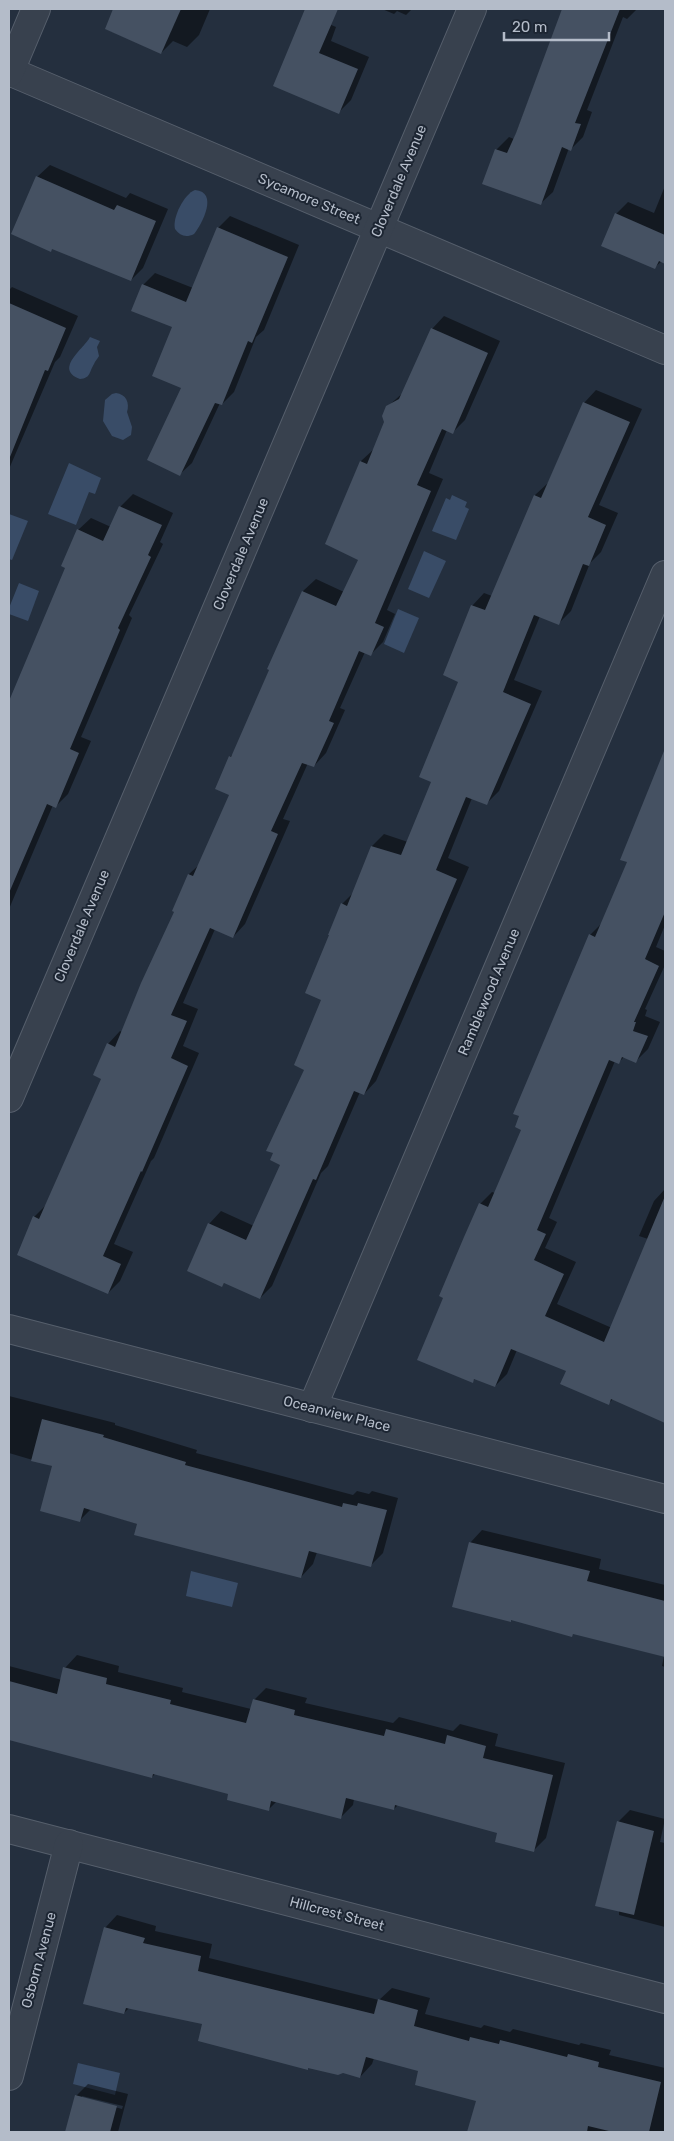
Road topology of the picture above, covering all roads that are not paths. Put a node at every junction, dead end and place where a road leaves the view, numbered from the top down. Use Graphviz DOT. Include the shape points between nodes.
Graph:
graph roads {
  1 [pos="36,9"];
  2 [pos="472,9"];
  3 [pos="9,72"];
  4 [pos="379,229"];
  5 [pos="665,350"];
  6 [pos="665,575"];
  7 [pos="9,1098"];
  8 [pos="9,1329"];
  9 [pos="312,1408"];
  10 [pos="665,1499"];
  11 [pos="9,1829"];
  12 [pos="69,1844"];
  13 [pos="665,1999"];
  14 [pos="9,2076"];
  1 -- 3 [label="street"];
  2 -- 4 [label="street, Cloverdale Avenue"];
  3 -- 4 [label="street, Sycamore Street"];
  4 -- 5 [label="street, Sycamore Street"];
  4 -- 7 [label="street, Cloverdale Avenue"];
  6 -- 9 [label="street, Ramblewood Avenue"];
  8 -- 9 [label="street, Oceanview Place"];
  9 -- 10 [label="street, Oceanview Place"];
  11 -- 12 [label="street, Hillcrest Street"];
  12 -- 13 [label="street, Hillcrest Street"];
  12 -- 14 [label="street, Osborn Avenue"];
}
